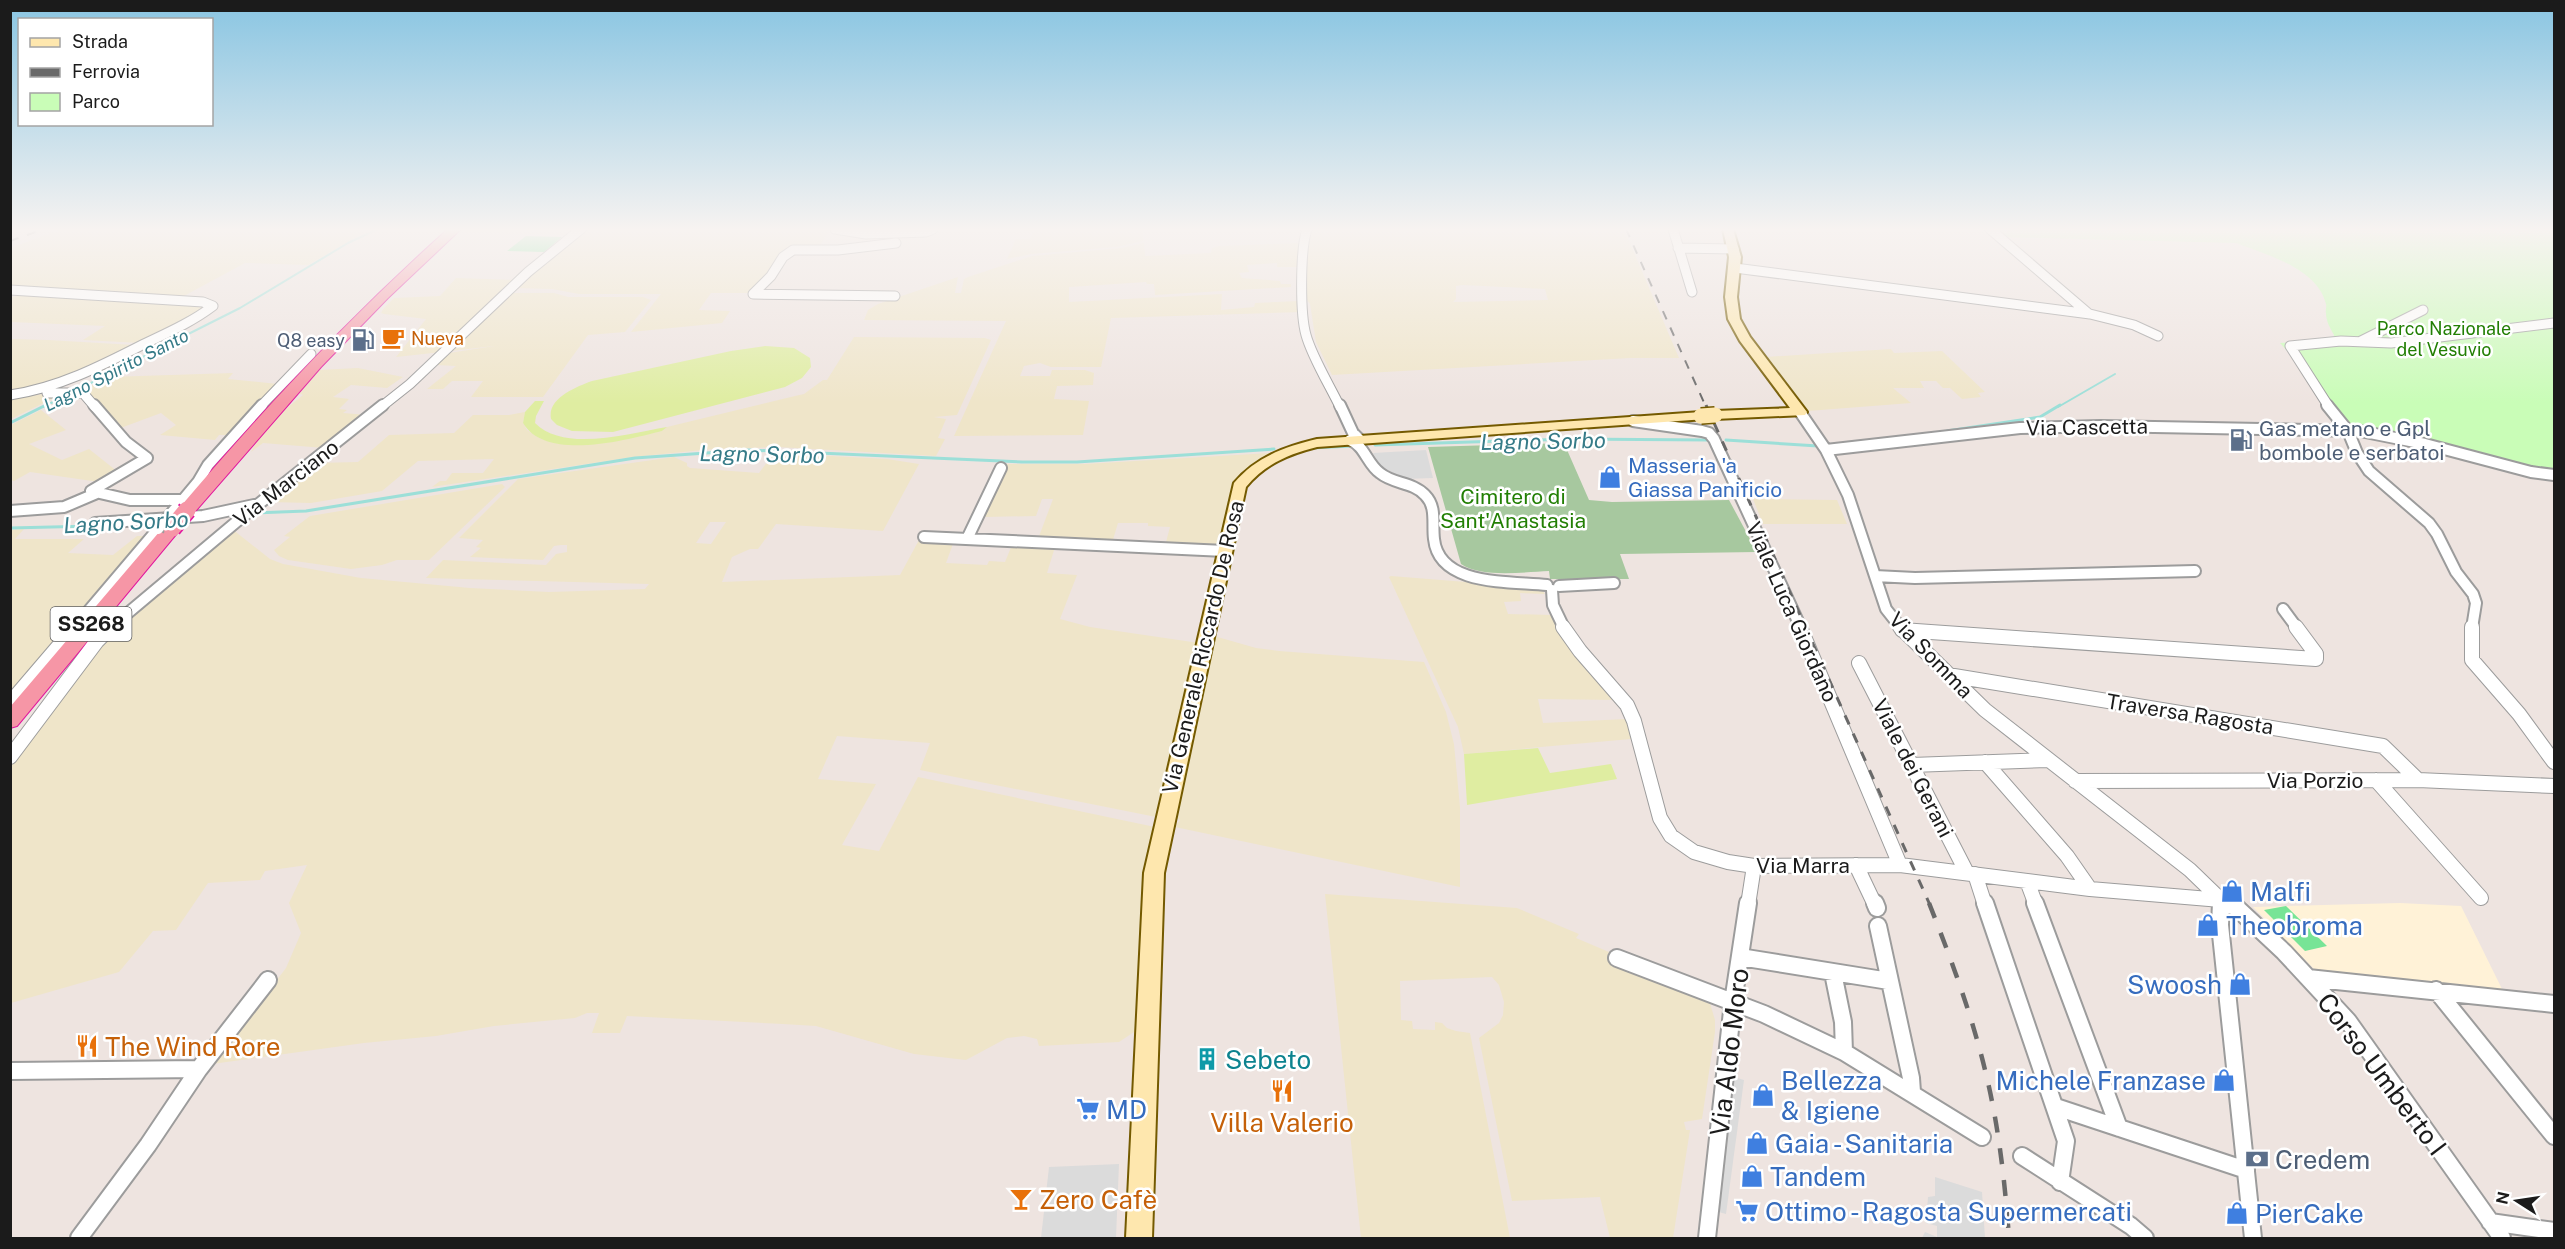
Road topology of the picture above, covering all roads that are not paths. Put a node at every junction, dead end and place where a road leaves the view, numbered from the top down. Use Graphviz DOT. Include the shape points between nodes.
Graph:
graph roads {
  1 [pos="392,287"];
  2 [pos="512,287"];
  3 [pos="760,287"];
  4 [pos="1303,287"];
  5 [pos="1691,287"];
  6 [pos="1732,287"];
  7 [pos="1884,287"];
  8 [pos="2059,287"];
  9 [pos="10,290"];
  10 [pos="28,291"];
  11 [pos="1692,292"];
  12 [pos="10,296"];
  13 [pos="895,296"];
  14 [pos="2423,310"];
  15 [pos="2090,314"];
  16 [pos="2554,323"];
  17 [pos="2158,336"];
  18 [pos="2360,341"];
  19 [pos="311,354"];
  20 [pos="10,396"];
  21 [pos="1800,412"];
  22 [pos="1633,421"];
  23 [pos="2348,431"];
  24 [pos="1362,443"];
  25 [pos="1827,450"];
  26 [pos="1001,468"];
  27 [pos="2554,475"];
  28 [pos="98,493"];
  29 [pos="258,504"];
  30 [pos="10,511"];
  31 [pos="171,514"];
  32 [pos="95,524"];
  33 [pos="924,537"];
  34 [pos="967,539"];
  35 [pos="1225,551"];
  36 [pos="2195,571"];
  37 [pos="1875,576"];
  38 [pos="1614,583"];
  39 [pos="1553,587"];
  40 [pos="2283,609"];
  41 [pos="1902,630"];
  42 [pos="1859,663"];
  43 [pos="1948,675"];
  44 [pos="10,703"];
  45 [pos="10,721"];
  46 [pos="10,757"];
  47 [pos="2047,760"];
  48 [pos="1985,762"];
  49 [pos="2554,762"];
  50 [pos="1912,765"];
  51 [pos="2376,780"];
  52 [pos="2418,780"];
  53 [pos="2075,781"];
  54 [pos="2554,786"];
  55 [pos="1856,865"];
  56 [pos="1900,865"];
  57 [pos="1754,866"];
  58 [pos="1971,874"];
  59 [pos="2027,881"];
  60 [pos="2090,889"];
  61 [pos="2481,898"];
  62 [pos="2221,900"];
  63 [pos="1877,908"];
  64 [pos="1878,926"];
  65 [pos="1740,957"];
  66 [pos="1617,958"];
  67 [pos="1833,973"];
  68 [pos="2308,978"];
  69 [pos="268,980"];
  70 [pos="1889,981"];
  71 [pos="2436,990"];
  72 [pos="1733,1002"];
  73 [pos="2554,1004"];
  74 [pos="1844,1052"];
  75 [pos="198,1069"];
  76 [pos="10,1071"];
  77 [pos="1912,1092"];
  78 [pos="2056,1107"];
  79 [pos="2119,1128"];
  80 [pos="2554,1136"];
  81 [pos="1982,1137"];
  82 [pos="2022,1156"];
  83 [pos="2247,1170"];
  84 [pos="2060,1182"];
  85 [pos="2490,1222"];
  86 [pos="2554,1231"];
  87 [pos="79,1239"];
  88 [pos="1139,1239"];
  89 [pos="1707,1239"];
  90 [pos="2145,1239"];
  91 [pos="2253,1239"];
  92 [pos="2502,1239"];
  1 -- 31 [label="highway, SS268"];
  2 -- 29 [label="street, Via Marciano" via="410,384"];
  3 -- 13 [label="street" via="753,294"];
  4 -- 24 [label="street" via="1306,335 1353,433"];
  5 -- 11 [label="street"];
  6 -- 21 [label="main road, Via Somma" via="1738,328"];
  7 -- 15 [label="street"];
  8 -- 15 [label="street"];
  9 -- 10 [label="street"];
  10 -- 12 [label="street"];
  10 -- 20 [label="street" via="203,302 213,306 72,378 47,389"];
  14 -- 18 [label="street"];
  15 -- 17 [label="street" via="2130,323"];
  16 -- 18 [label="street" via="2391,343"];
  18 -- 23 [label="street" via="2290,346"];
  19 -- 31 [label="street" via="234,434"];
  20 -- 28 [label="street" via="83,393 126,442 147,458 92,490"];
  21 -- 22 [label="main road, Via Generale Riccardo De Rosa"];
  21 -- 25 [label="street, Via Somma"];
  22 -- 24 [label="main road, Via Generale Riccardo De Rosa"];
  22 -- 56 [label="street, Viale Luca Giordano" via="1702,431 1714,439 1815,659"];
  23 -- 25 [label="street, Via Cascetta" via="2032,428"];
  23 -- 27 [label="street, Via Cascetta" via="2393,436 2516,470"];
  23 -- 49 [label="street" via="2369,471 2437,534 2476,603 2472,660"];
  24 -- 35 [label="main road, Via Generale Riccardo De Rosa" via="1317,444 1287,451 1253,470 1239,486"];
  24 -- 39 [label="street" via="1371,465 1380,473 1427,496 1434,513 1435,552 1443,564 1466,576"];
  25 -- 37 [label="street, Via Somma" via="1848,495"];
  26 -- 34 [label="street"];
  28 -- 30 [label="street" via="64,507"];
  28 -- 31 [label="street"];
  29 -- 31 [label="street" via="203,516"];
  29 -- 46 [label="street, Via Marciano" via="97,641"];
  31 -- 32 [label="street"];
  31 -- 44 [label="street"];
  31 -- 45 [label="highway, SS268"];
  33 -- 34 [label="street"];
  34 -- 35 [label="street"];
  35 -- 88 [label="main road, Via Generale Riccardo De Rosa" via="1154,873"];
  36 -- 37 [label="street"];
  37 -- 41 [label="street, Via Somma" via="1886,609"];
  38 -- 39 [label="street"];
  39 -- 57 [label="street, Via Marra" via="1551,601 1560,623 1627,705 1656,809 1671,836 1694,852"];
  40 -- 41 [label="street" via="2316,659"];
  41 -- 43 [label="street, Via Somma"];
  42 -- 50 [label="street, Viale dei Gerani"];
  43 -- 47 [label="street, Via Somma"];
  43 -- 52 [label="street, Traversa Ragosta" via="2383,746"];
  47 -- 48 [label="street"];
  47 -- 53 [label="street, Via Somma"];
  48 -- 50 [label="street"];
  48 -- 60 [label="street" via="2067,856"];
  50 -- 58 [label="street, Viale dei Gerani"];
  51 -- 52 [label="street, Via Porzio"];
  51 -- 53 [label="street, Via Porzio"];
  51 -- 61 [label="street"];
  52 -- 54 [label="street, Via Porzio"];
  53 -- 62 [label="street, Via Somma" via="2190,870"];
  55 -- 56 [label="street, Via Marra"];
  55 -- 57 [label="street, Via Marra"];
  55 -- 63 [label="street"];
  56 -- 58 [label="street, Via Marra"];
  57 -- 65 [label="street, Via Aldo Moro"];
  58 -- 59 [label="street, Via Marra"];
  58 -- 78 [label="street, Viale dei Gerani"];
  59 -- 60 [label="street, Via Marra"];
  59 -- 79 [label="street"];
  60 -- 62 [label="street, Via Marra"];
  62 -- 68 [label="street, Corso Umberto I" via="2237,908"];
  62 -- 83 [label="street" via="2220,925"];
  64 -- 70 [label="street"];
  65 -- 67 [label="street"];
  65 -- 72 [label="street, Via Aldo Moro"];
  66 -- 72 [label="street"];
  67 -- 70 [label="street"];
  67 -- 74 [label="street" via="1844,1021"];
  68 -- 71 [label="street"];
  68 -- 85 [label="street, Corso Umberto I" via="2348,1021"];
  69 -- 75 [label="street"];
  70 -- 77 [label="street"];
  71 -- 73 [label="street"];
  71 -- 80 [label="street"];
  72 -- 74 [label="street"];
  72 -- 89 [label="street, Via Aldo Moro"];
  74 -- 77 [label="street"];
  75 -- 76 [label="street"];
  75 -- 87 [label="street"];
  77 -- 81 [label="street"];
  78 -- 79 [label="street"];
  78 -- 84 [label="street, Viale dei Gerani" via="2066,1141"];
  79 -- 83 [label="street"];
  82 -- 84 [label="street"];
  83 -- 91 [label="street"];
  84 -- 90 [label="street"];
  85 -- 86 [label="street"];
  85 -- 92 [label="street, Corso Umberto I"];
}
